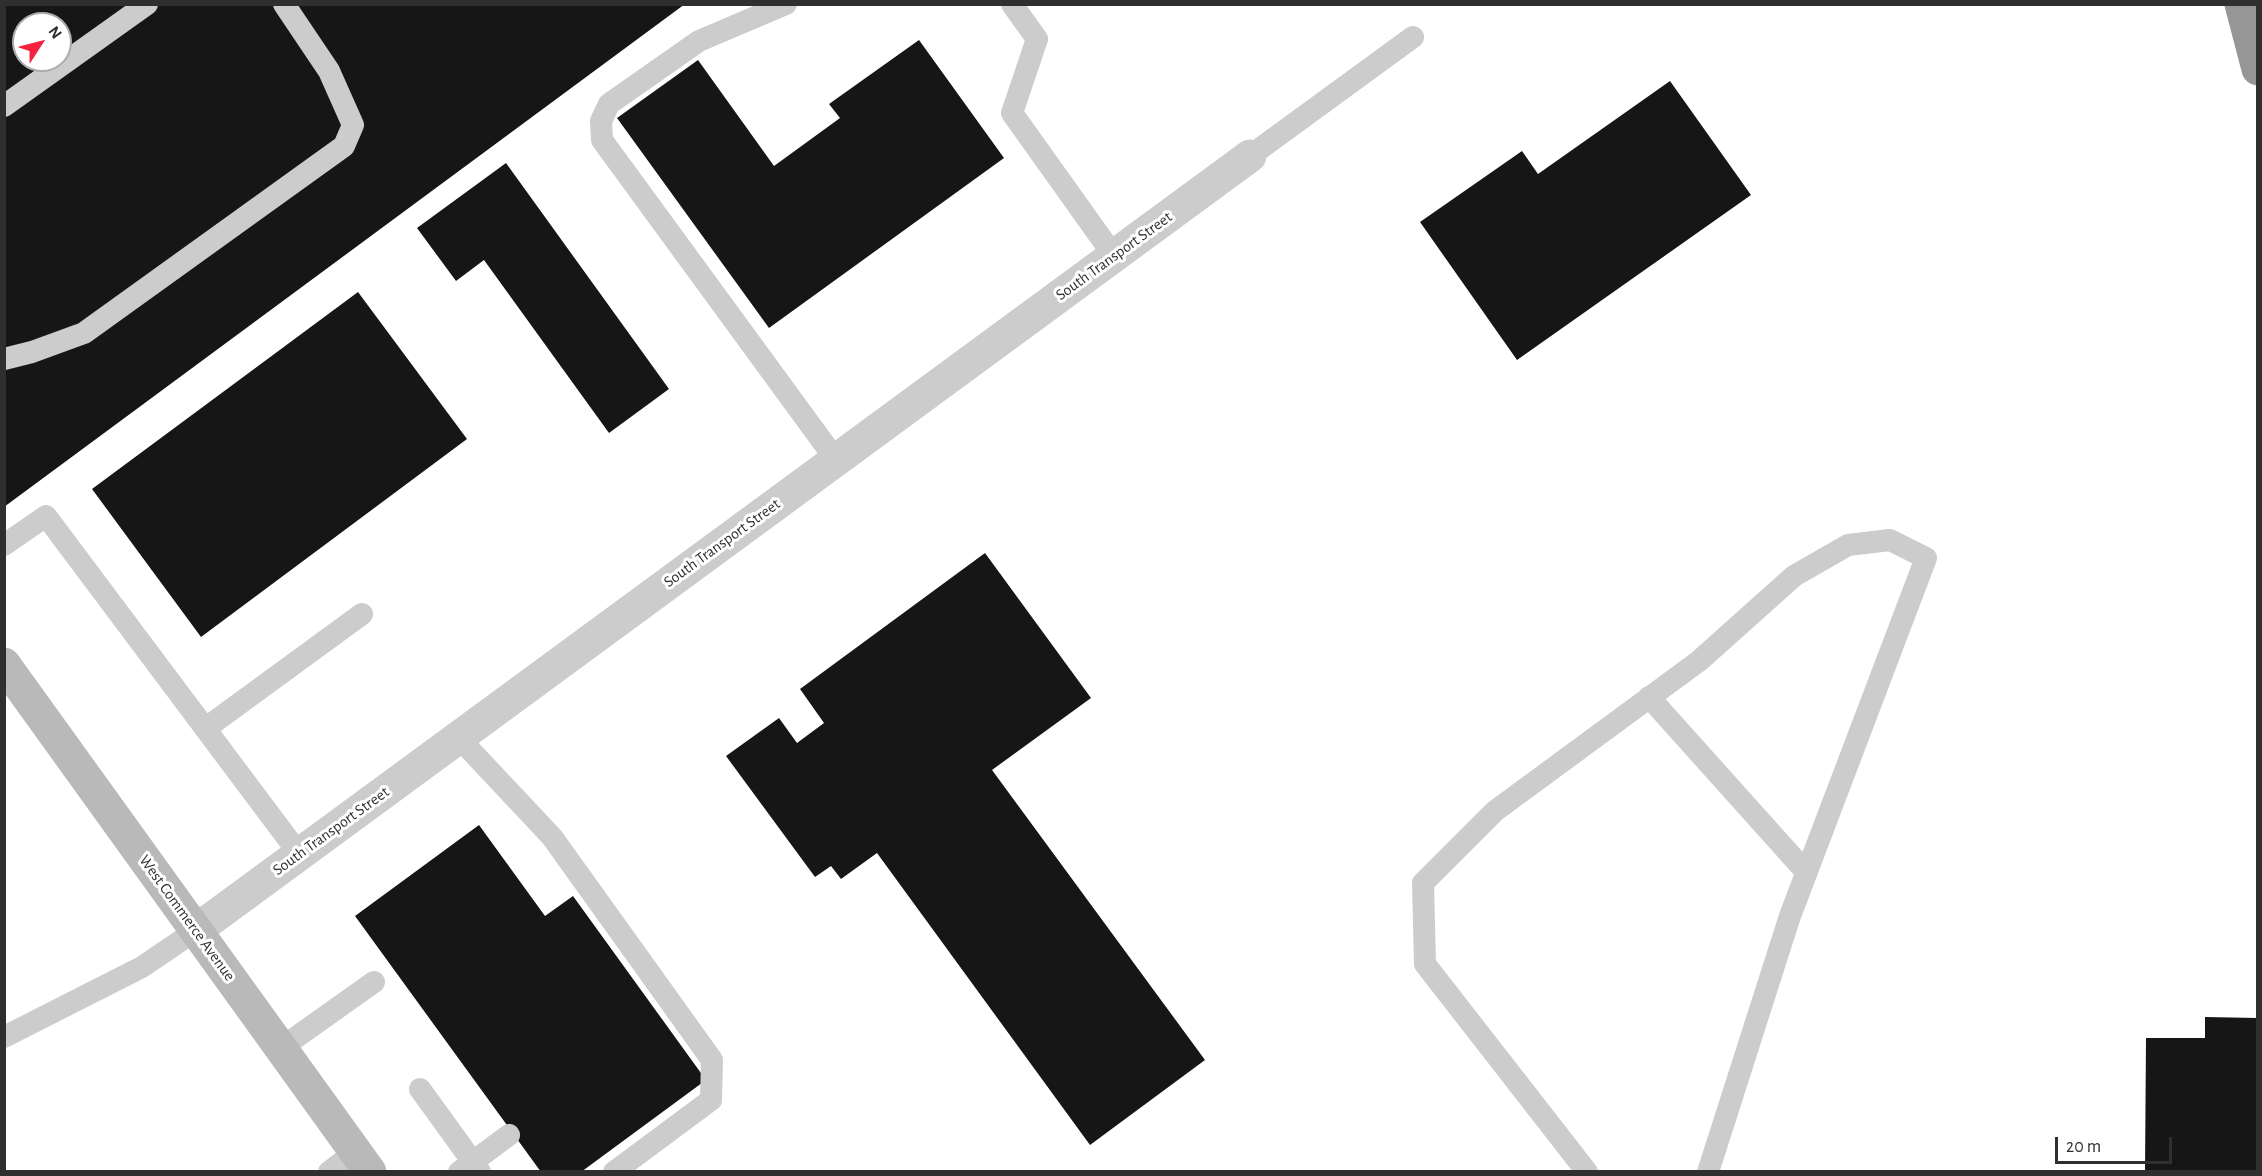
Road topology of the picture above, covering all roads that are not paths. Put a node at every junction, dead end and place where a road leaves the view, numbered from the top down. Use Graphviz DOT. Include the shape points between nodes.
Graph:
graph roads {
  1 [pos="147,4"];
  2 [pos="284,4"];
  3 [pos="786,4"];
  4 [pos="1012,4"];
  5 [pos="2241,4"];
  6 [pos="1413,37"];
  7 [pos="2258,69"];
  8 [pos="4,106"];
  9 [pos="1250,156"];
  10 [pos="1114,256"];
  11 [pos="4,359"];
  12 [pos="836,460"];
  13 [pos="4,545"];
  14 [pos="362,614"];
  15 [pos="4,664"];
  16 [pos="1649,697"];
  17 [pos="206,728"];
  18 [pos="458,737"];
  19 [pos="300,855"];
  20 [pos="1806,872"];
  21 [pos="195,931"];
  22 [pos="374,982"];
  23 [pos="4,1037"];
  24 [pos="280,1048"];
  25 [pos="420,1089"];
  26 [pos="509,1135"];
  27 [pos="363,1162"];
  28 [pos="471,1168"];
  29 [pos="329,1172"];
  30 [pos="614,1172"];
  31 [pos="1587,1172"];
  32 [pos="1708,1172"];
  1 -- 8 [label="lane"];
  2 -- 11 [label="lane" via="330,71 353,125 344,146 84,333"];
  3 -- 12 [label="lane" via="699,41 609,104 601,121 602,140"];
  4 -- 10 [label="lane" via="1037,39 1012,113"];
  5 -- 7 [label="highway"];
  6 -- 9 [label="lane"];
  9 -- 10 [label="street, South Transport Street"];
  10 -- 12 [label="street, South Transport Street"];
  12 -- 18 [label="street, South Transport Street"];
  13 -- 17 [label="lane" via="46,516"];
  14 -- 17 [label="lane"];
  15 -- 21 [label="street, West Commerce Avenue"];
  16 -- 20 [label="lane"];
  16 -- 20 [label="lane" via="1699,661 1794,576 1848,545 1890,540 1926,558"];
  16 -- 31 [label="lane" via="1494,811 1423,883 1425,964"];
  17 -- 19 [label="lane"];
  18 -- 19 [label="street, South Transport Street"];
  18 -- 30 [label="lane" via="552,837 712,1060 711,1100"];
  19 -- 21 [label="street, South Transport Street"];
  20 -- 32 [label="lane"];
  21 -- 23 [label="lane" via="142,967"];
  21 -- 24 [label="street, West Commerce Avenue"];
  22 -- 24 [label="lane"];
  24 -- 27 [label="street, West Commerce Avenue"];
  25 -- 28 [label="lane"];
  26 -- 28 [label="lane"];
  27 -- 29 [label="lane"];
}
